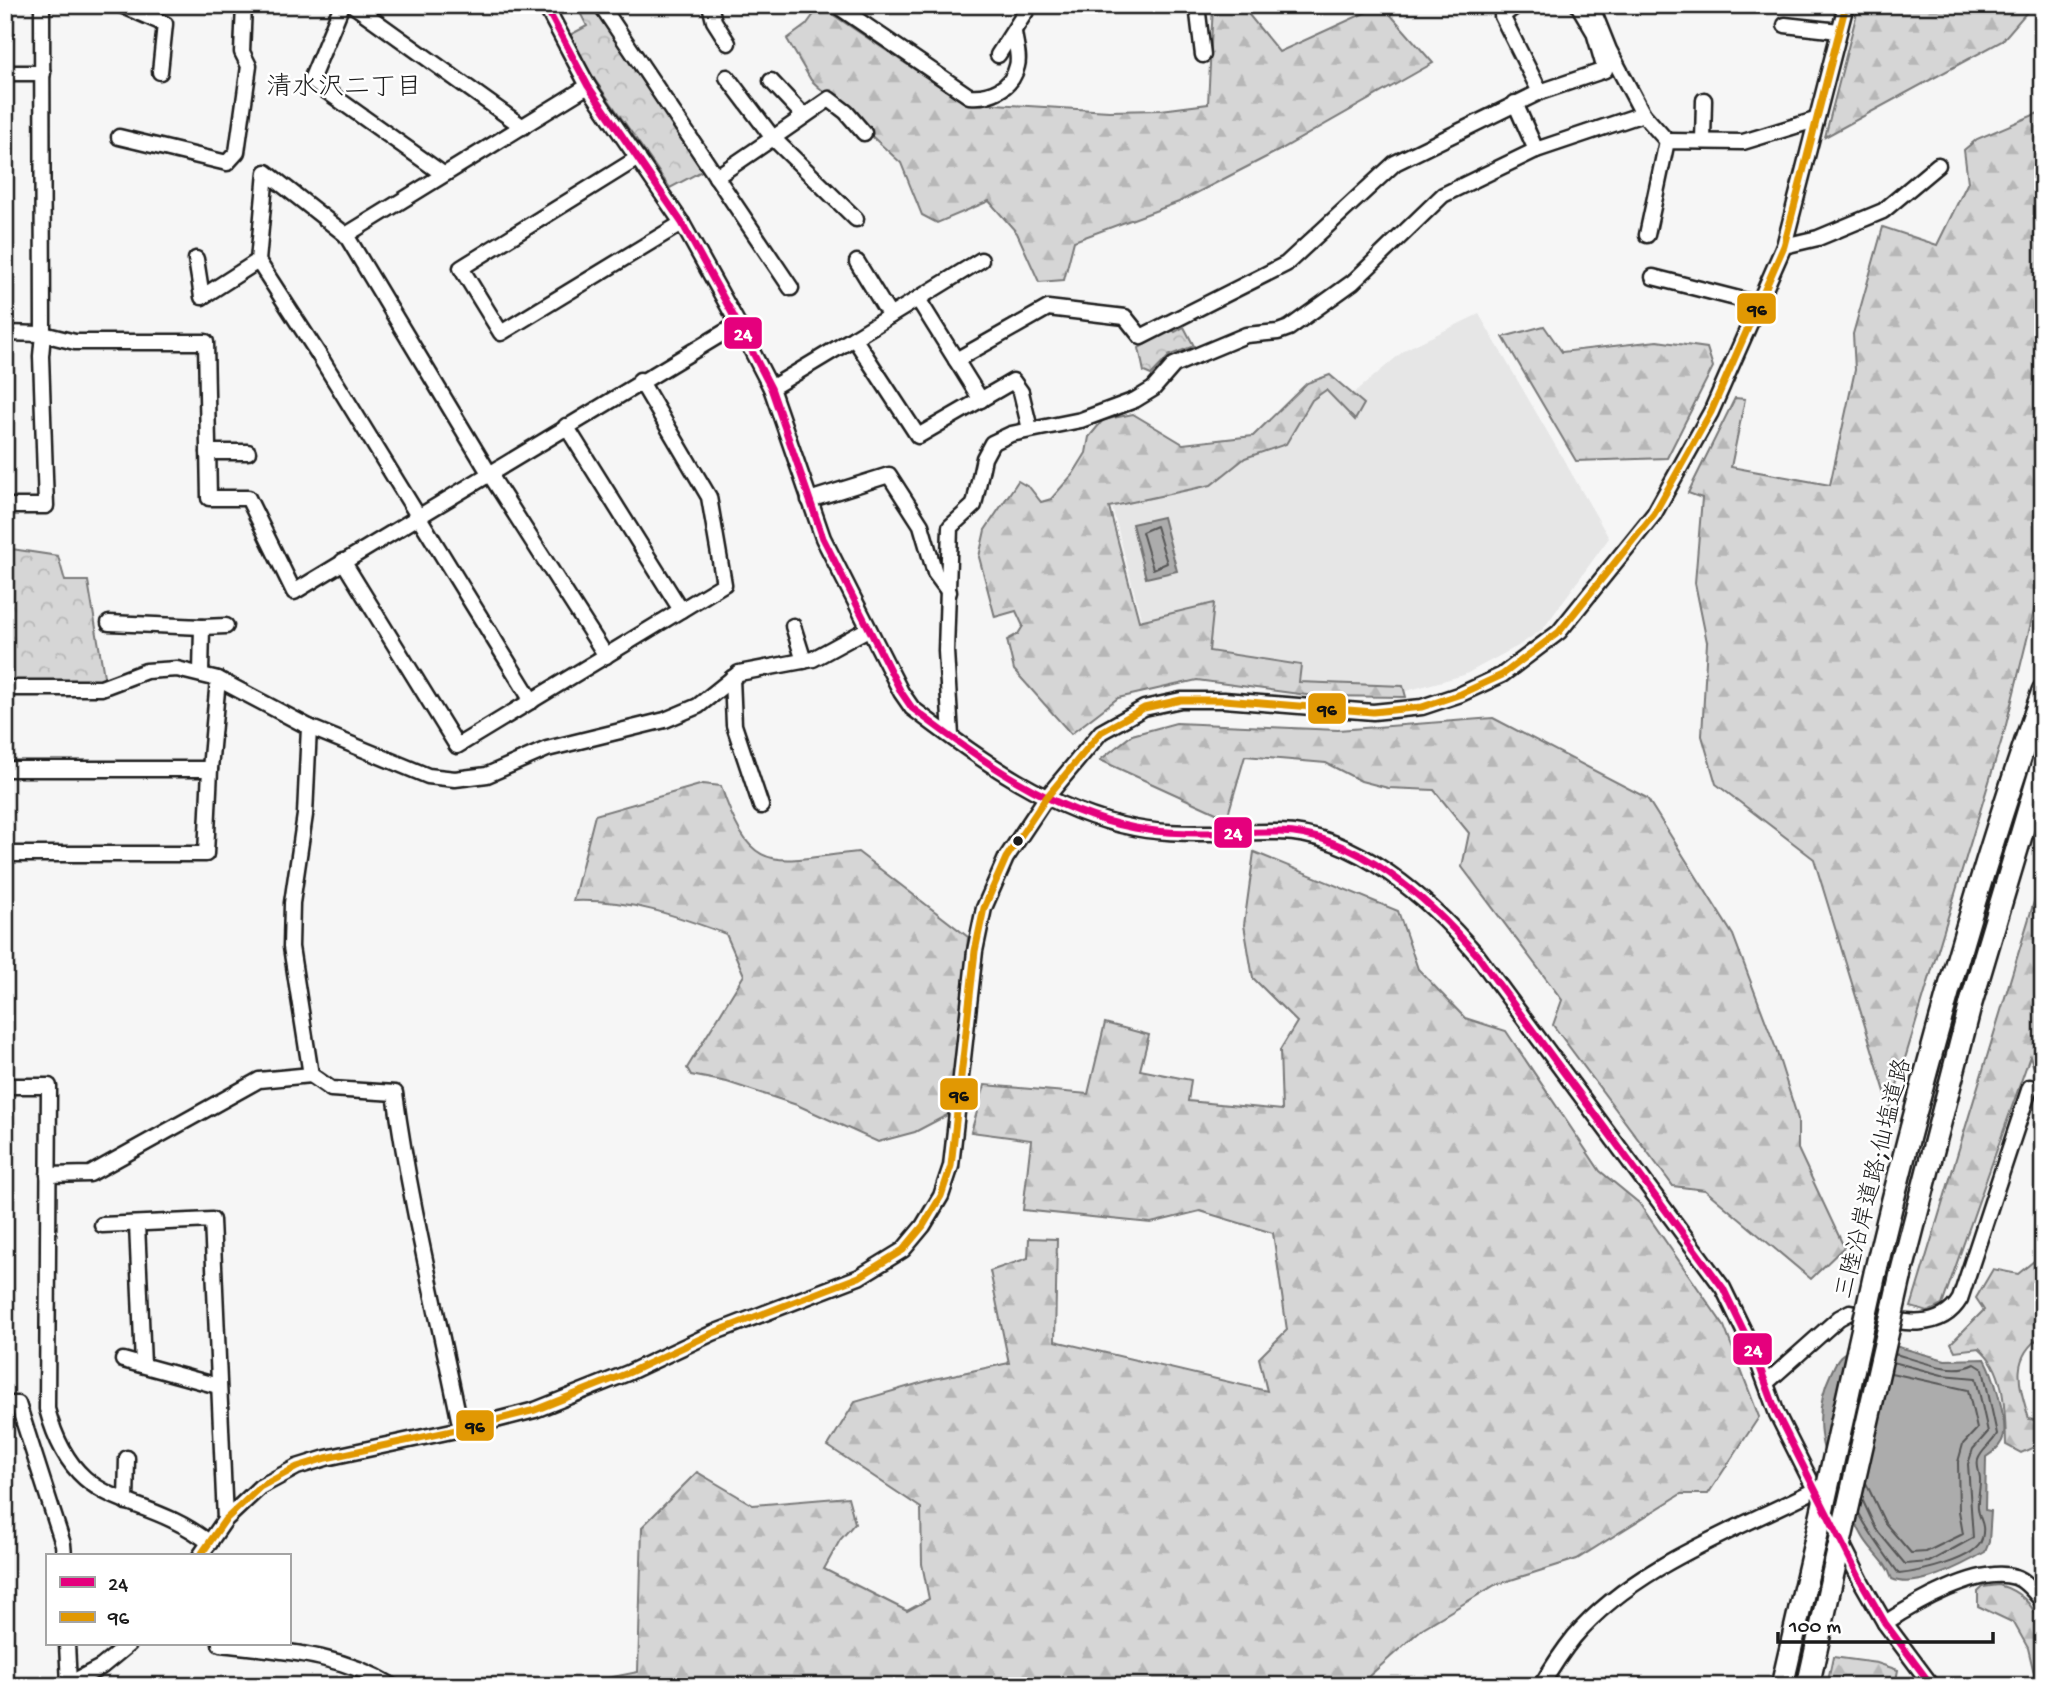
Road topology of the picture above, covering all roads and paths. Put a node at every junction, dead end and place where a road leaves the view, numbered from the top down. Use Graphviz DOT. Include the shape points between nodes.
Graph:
graph roads {
  1 [pos="42,5"];
  2 [pos="121,5"];
  3 [pos="244,5"];
  4 [pos="342,5"];
  5 [pos="353,5"];
  6 [pos="545,5"];
  7 [pos="601,5"];
  8 [pos="710,5"];
  9 [pos="836,5"];
  10 [pos="1030,5"];
  11 [pos="1197,5"];
  12 [pos="1517,5"];
  13 [pos="1578,5"];
  14 [pos="1591,5"];
  15 [pos="1846,5"];
  16 [pos="1784,25"];
  17 [pos="1839,31"];
  18 [pos="1014,32"];
  19 [pos="728,43"];
  20 [pos="998,55"];
  21 [pos="1203,55"];
  22 [pos="160,72"];
  23 [pos="5,73"];
  24 [pos="43,73"];
  25 [pos="727,77"];
  26 [pos="771,81"];
  27 [pos="588,86"];
  28 [pos="1540,92"];
  29 [pos="1704,100"];
  30 [pos="1515,103"];
  31 [pos="1643,114"];
  32 [pos="804,116"];
  33 [pos="1815,120"];
  34 [pos="523,127"];
  35 [pos="864,133"];
  36 [pos="119,137"];
  37 [pos="773,138"];
  38 [pos="1667,141"];
  39 [pos="1703,141"];
  40 [pos="1536,150"];
  41 [pos="638,158"];
  42 [pos="1938,165"];
  43 [pos="443,174"];
  44 [pos="716,177"];
  45 [pos="856,219"];
  46 [pos="682,223"];
  47 [pos="346,235"];
  48 [pos="1647,235"];
  49 [pos="1784,246"];
  50 [pos="196,259"];
  51 [pos="981,260"];
  52 [pos="258,261"];
  53 [pos="857,262"];
  54 [pos="1653,277"];
  55 [pos="791,288"];
  56 [pos="918,299"];
  57 [pos="1759,304"];
  58 [pos="890,316"];
  59 [pos="738,324"];
  60 [pos="5,332"];
  61 [pos="43,334"];
  62 [pos="854,338"];
  63 [pos="956,360"];
  64 [pos="640,380"];
  65 [pos="771,388"];
  66 [pos="981,400"];
  67 [pos="566,426"];
  68 [pos="1030,429"];
  69 [pos="208,452"];
  70 [pos="248,452"];
  71 [pos="489,473"];
  72 [pos="809,500"];
  73 [pos="5,506"];
  74 [pos="418,516"];
  75 [pos="343,561"];
  76 [pos="949,592"];
  77 [pos="681,610"];
  78 [pos="109,624"];
  79 [pos="226,626"];
  80 [pos="793,626"];
  81 [pos="202,627"];
  82 [pos="869,629"];
  83 [pos="606,656"];
  84 [pos="804,661"];
  85 [pos="201,673"];
  86 [pos="732,678"];
  87 [pos="218,679"];
  88 [pos="5,688"];
  89 [pos="2043,691"];
  90 [pos="532,701"];
  91 [pos="309,727"];
  92 [pos="951,736"];
  93 [pos="2043,762"];
  94 [pos="5,769"];
  95 [pos="210,769"];
  96 [pos="1046,798"];
  97 [pos="761,806"];
  98 [pos="5,853"];
  99 [pos="311,1076"];
  100 [pos="5,1086"];
  101 [pos="2030,1087"];
  102 [pos="48,1175"];
  103 [pos="137,1224"];
  104 [pos="102,1225"];
  105 [pos="123,1360"];
  106 [pos="143,1365"];
  107 [pos="1766,1383"];
  108 [pos="218,1386"];
  109 [pos="5,1404"];
  110 [pos="461,1429"];
  111 [pos="127,1458"];
  112 [pos="1815,1490"];
  113 [pos="126,1502"];
  114 [pos="225,1520"];
  115 [pos="210,1543"];
  116 [pos="64,1554"];
  117 [pos="202,1554"];
  118 [pos="2043,1602"];
  119 [pos="1885,1623"];
  120 [pos="67,1646"];
  121 [pos="127,1646"];
  122 [pos="239,1646"];
  123 [pos="67,1685"];
  124 [pos="393,1686"];
  125 [pos="1541,1686"];
  126 [pos="1782,1686"];
  127 [pos="1808,1686"];
  128 [pos="1932,1686"];
  1 -- 24 [label="street"];
  2 -- 22 [label="street" via="165,24"];
  3 -- 36 [label="street" via="242,52 249,66 237,152 227,163"];
  4 -- 43 [label="street" via="311,79"];
  5 -- 34 [label="street"];
  6 -- 27 [label="street"];
  7 -- 44 [label="street"];
  8 -- 19 [label="street"];
  9 -- 18 [label="street" via="969,96 983,97 1010,80 1018,65"];
  10 -- 18 [label="street"];
  11 -- 21 [label="street"];
  12 -- 28 [label="street" via="1502,16"];
  13 -- 28 [label="street" via="1594,32 1605,70"];
  14 -- 31 [label="street"];
  15 -- 17 [label="street"];
  16 -- 17 [label="street"];
  17 -- 33 [label="street"];
  18 -- 20 [label="street"];
  23 -- 24 [label="street"];
  24 -- 61 [label="street"];
  25 -- 37 [label="street"];
  26 -- 32 [label="street"];
  27 -- 34 [label="street"];
  27 -- 41 [label="street"];
  28 -- 30 [label="street"];
  29 -- 39 [label="street"];
  30 -- 40 [label="street"];
  30 -- 63 [label="street" via="1395,163 1286,264 1141,337 1125,317 1048,307"];
  31 -- 38 [label="street"];
  31 -- 40 [label="street"];
  32 -- 35 [label="street" via="829,99"];
  32 -- 37 [label="street"];
  33 -- 39 [label="street" via="1743,142"];
  33 -- 49 [label="street"];
  34 -- 43 [label="street"];
  37 -- 44 [label="street"];
  37 -- 45 [label="street"];
  38 -- 39 [label="street"];
  38 -- 48 [label="street"];
  40 -- 68 [label="street" via="1443,195 1353,282 1289,328 1246,335 1174,365 1153,389 1135,400 1081,420"];
  41 -- 46 [label="street"];
  41 -- 46 [label="street" via="461,268 502,333"];
  42 -- 49 [label="street" via="1883,211 1818,238"];
  43 -- 47 [label="street"];
  44 -- 55 [label="street"];
  46 -- 59 [label="street"];
  47 -- 52 [label="street" via="266,172"];
  47 -- 71 [label="street"];
  49 -- 57 [label="street"];
  50 -- 52 [label="street" via="202,296"];
  51 -- 56 [label="street"];
  52 -- 74 [label="street"];
  53 -- 58 [label="street"];
  54 -- 57 [label="street"];
  56 -- 58 [label="street"];
  56 -- 63 [label="street"];
  57 -- 96 [label="street" via="1711,412 1654,514 1559,632 1531,656 1502,675 1422,707 1319,709 1224,700 1165,702 1101,732"];
  58 -- 62 [label="street"];
  59 -- 64 [label="street"];
  59 -- 65 [label="street"];
  60 -- 61 [label="street"];
  61 -- 69 [label="street" via="75,342 206,342"];
  61 -- 73 [label="street" via="46,506"];
  62 -- 65 [label="street"];
  62 -- 66 [label="street" via="918,436"];
  63 -- 66 [label="street"];
  64 -- 67 [label="street"];
  64 -- 77 [label="street" via="709,497 724,584"];
  65 -- 72 [label="street"];
  66 -- 68 [label="street" via="1013,381 1021,392"];
  67 -- 71 [label="street"];
  67 -- 77 [label="street"];
  68 -- 76 [label="street" via="992,443 984,458 974,505 950,527"];
  69 -- 70 [label="street"];
  69 -- 75 [label="street" via="209,498 248,498 294,592"];
  71 -- 74 [label="street"];
  71 -- 83 [label="street"];
  72 -- 76 [label="street" via="889,475 921,524 935,573"];
  72 -- 82 [label="street"];
  74 -- 75 [label="street"];
  74 -- 90 [label="street"];
  75 -- 90 [label="street" via="457,746"];
  76 -- 92 [label="street" via="946,651"];
  77 -- 83 [label="street"];
  78 -- 81 [label="street"];
  79 -- 81 [label="street"];
  80 -- 84 [label="street"];
  81 -- 85 [label="street"];
  82 -- 84 [label="street"];
  82 -- 92 [label="street" via="912,708"];
  83 -- 90 [label="street"];
  84 -- 86 [label="street"];
  85 -- 87 [label="street"];
  85 -- 88 [label="street" via="146,671 101,688"];
  86 -- 91 [label="street" via="698,706 665,720 547,750 487,775 455,779 428,776"];
  86 -- 97 [label="street" via="734,725"];
  87 -- 91 [label="street"];
  87 -- 95 [label="street"];
  89 -- 126 [label="highway, 三陸沿岸道路;仙塩道路, bridge" via="1959,951 1906,1141"];
  91 -- 99 [label="street" via="292,947"];
  92 -- 96 [label="street"];
  93 -- 127 [label="highway, 三陸沿岸道路;仙塩道路, bridge" via="1971,1003 1900,1278"];
  94 -- 95 [label="street"];
  95 -- 98 [label="street" via="206,854"];
  96 -- 107 [label="street" via="1135,828 1303,835 1371,862 1413,889 1477,954 1692,1244 1737,1312"];
  96 -- 110 [label="street" via="1006,858 984,908 951,1166 942,1196 903,1250 859,1277 713,1333 572,1397"];
  99 -- 102 [label="street" via="259,1080 90,1174"];
  99 -- 110 [label="street" via="331,1089 395,1093 404,1164"];
  100 -- 102 [label="street" via="49,1086"];
  101 -- 107 [label="street" via="1952,1312 1926,1323 1850,1312"];
  102 -- 113 [label="street" via="47,1409 55,1439 72,1466 93,1488"];
  103 -- 104 [label="street"];
  103 -- 106 [label="street"];
  103 -- 108 [label="street" via="212,1220"];
  105 -- 106 [label="street"];
  106 -- 108 [label="street"];
  107 -- 112 [label="street"];
  108 -- 114 [label="street"];
  109 -- 116 [label="street" via="18,1404"];
  110 -- 114 [label="street" via="297,1467 260,1487"];
  111 -- 113 [label="street"];
  112 -- 119 [label="street"];
  112 -- 125 [label="street" via="1632,1586 1574,1637"];
  113 -- 115 [label="street" via="165,1514"];
  114 -- 115 [label="street"];
  115 -- 117 [label="street"];
  118 -- 119 [label="street" via="2014,1576 1978,1578"];
  119 -- 128 [label="street"];
  120 -- 123 [label="street"];
  121 -- 123 [label="street" via="101,1667"];
  122 -- 124 [label="street" via="323,1655 352,1664"];
}
